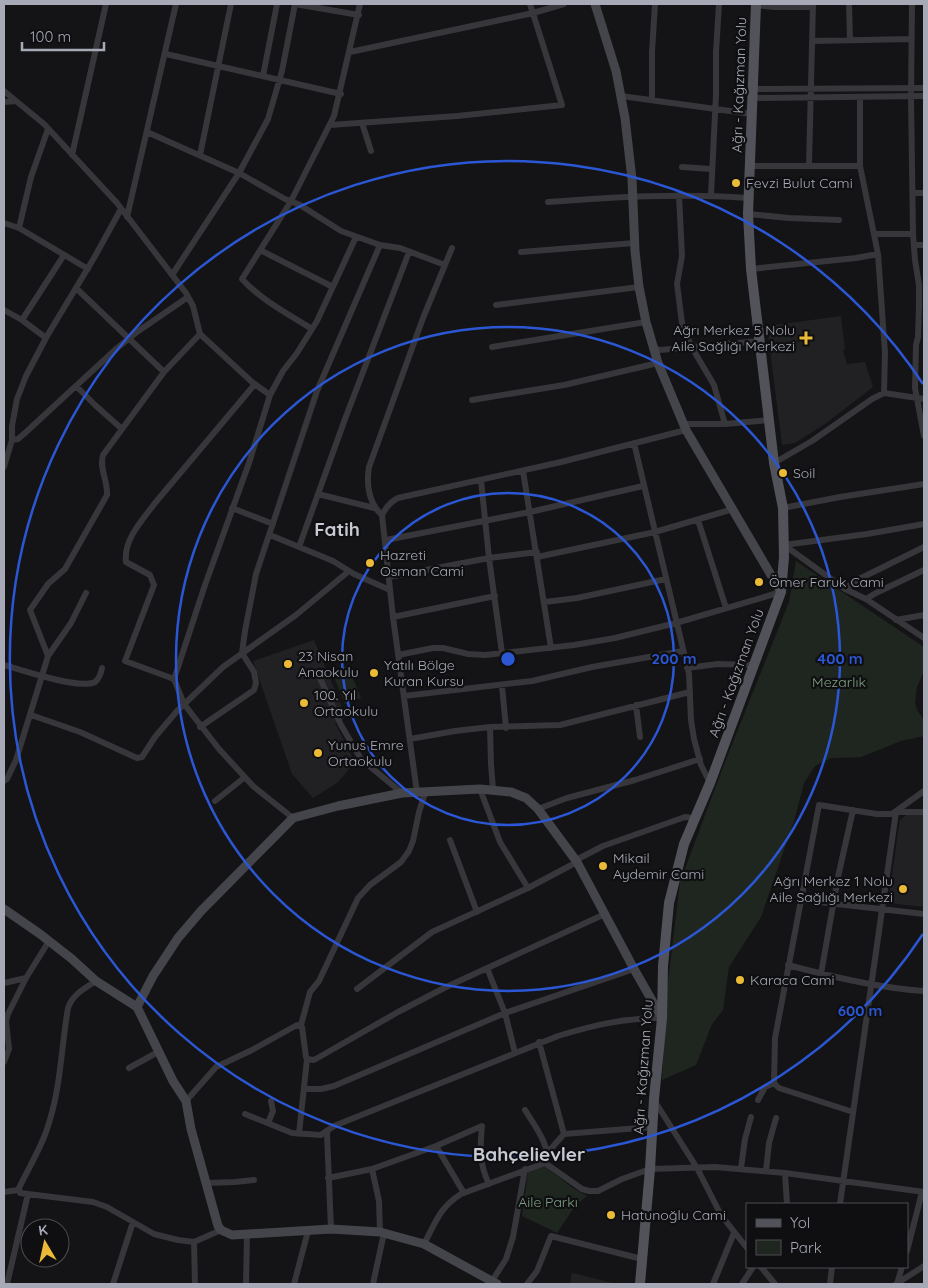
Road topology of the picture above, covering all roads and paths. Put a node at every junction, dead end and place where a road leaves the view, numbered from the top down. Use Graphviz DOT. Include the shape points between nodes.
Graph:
graph roads {
  1 [pos="106,4"];
  2 [pos="176,4"];
  3 [pos="231,4"];
  4 [pos="277,4"];
  5 [pos="295,4"];
  6 [pos="360,4"];
  7 [pos="530,4"];
  8 [pos="564,4"];
  9 [pos="596,4"];
  10 [pos="655,4"];
  11 [pos="719,4"];
  12 [pos="756,4"];
  13 [pos="849,4"];
  14 [pos="912,4"];
  15 [pos="813,6"];
  16 [pos="533,13"];
  17 [pos="359,15"];
  18 [pos="911,39"];
  19 [pos="850,40"];
  20 [pos="813,41"];
  21 [pos="350,52"];
  22 [pos="166,54"];
  23 [pos="218,66"];
  24 [pos="263,76"];
  25 [pos="280,80"];
  26 [pos="911,88"];
  27 [pos="924,88"];
  28 [pos="812,89"];
  29 [pos="4,91"];
  30 [pos="341,94"];
  31 [pos="752,94"];
  32 [pos="621,96"];
  33 [pos="911,96"];
  34 [pos="924,96"];
  35 [pos="860,97"];
  36 [pos="811,98"];
  37 [pos="652,100"];
  38 [pos="4,102"];
  39 [pos="16,102"];
  40 [pos="715,110"];
  41 [pos="752,114"];
  42 [pos="362,123"];
  43 [pos="330,125"];
  44 [pos="48,129"];
  45 [pos="147,132"];
  46 [pos="371,151"];
  47 [pos="72,155"];
  48 [pos="200,155"];
  49 [pos="809,165"];
  50 [pos="749,166"];
  51 [pos="860,166"];
  52 [pos="682,167"];
  53 [pos="711,169"];
  54 [pos="239,173"];
  55 [pos="913,193"];
  56 [pos="924,193"];
  57 [pos="679,195"];
  58 [pos="711,195"];
  59 [pos="633,196"];
  60 [pos="748,198"];
  61 [pos="291,201"];
  62 [pos="548,202"];
  63 [pos="121,209"];
  64 [pos="748,214"];
  65 [pos="127,217"];
  66 [pos="839,220"];
  67 [pos="4,223"];
  68 [pos="19,228"];
  69 [pos="874,234"];
  70 [pos="913,234"];
  71 [pos="356,238"];
  72 [pos="635,244"];
  73 [pos="380,245"];
  74 [pos="914,245"];
  75 [pos="924,245"];
  76 [pos="452,248"];
  77 [pos="260,250"];
  78 [pos="410,252"];
  79 [pos="521,252"];
  80 [pos="878,254"];
  81 [pos="64,255"];
  82 [pos="445,265"];
  83 [pos="88,269"];
  84 [pos="751,269"];
  85 [pos="172,276"];
  86 [pos="333,287"];
  87 [pos="639,287"];
  88 [pos="76,288"];
  89 [pos="188,297"];
  90 [pos="496,305"];
  91 [pos="4,310"];
  92 [pos="22,320"];
  93 [pos="646,322"];
  94 [pos="312,329"];
  95 [pos="200,334"];
  96 [pos="921,336"];
  97 [pos="46,338"];
  98 [pos="130,338"];
  99 [pos="760,341"];
  100 [pos="691,346"];
  101 [pos="492,348"];
  102 [pos="654,348"];
  103 [pos="658,363"];
  104 [pos="164,372"];
  105 [pos="255,384"];
  106 [pos="76,386"];
  107 [pos="884,393"];
  108 [pos="270,395"];
  109 [pos="921,398"];
  110 [pos="472,400"];
  111 [pos="769,420"];
  112 [pos="725,424"];
  113 [pos="685,427"];
  114 [pos="122,429"];
  115 [pos="924,436"];
  116 [pos="12,440"];
  117 [pos="634,444"];
  118 [pos="774,463"];
  119 [pos="4,467"];
  120 [pos="523,471"];
  121 [pos="481,480"];
  122 [pos="924,484"];
  123 [pos="643,486"];
  124 [pos="318,494"];
  125 [pos="232,508"];
  126 [pos="374,508"];
  127 [pos="783,508"];
  128 [pos="733,509"];
  129 [pos="530,512"];
  130 [pos="382,515"];
  131 [pos="698,520"];
  132 [pos="484,521"];
  133 [pos="274,524"];
  134 [pos="924,524"];
  135 [pos="655,532"];
  136 [pos="270,535"];
  137 [pos="386,540"];
  138 [pos="784,545"];
  139 [pos="299,547"];
  140 [pos="924,547"];
  141 [pos="537,555"];
  142 [pos="488,558"];
  143 [pos="924,570"];
  144 [pos="349,571"];
  145 [pos="389,577"];
  146 [pos="666,579"];
  147 [pos="845,589"];
  148 [pos="390,590"];
  149 [pos="781,592"];
  150 [pos="86,594"];
  151 [pos="494,596"];
  152 [pos="866,599"];
  153 [pos="545,602"];
  154 [pos="726,608"];
  155 [pos="924,614"];
  156 [pos="393,617"];
  157 [pos="896,620"];
  158 [pos="676,623"];
  159 [pos="924,638"];
  160 [pos="551,648"];
  161 [pos="683,651"];
  162 [pos="242,653"];
  163 [pos="502,653"];
  164 [pos="398,654"];
  165 [pos="48,656"];
  166 [pos="4,665"];
  167 [pos="753,665"];
  168 [pos="102,668"];
  169 [pos="687,668"];
  170 [pos="42,676"];
  171 [pos="319,676"];
  172 [pos="174,679"];
  173 [pos="502,686"];
  174 [pos="690,692"];
  175 [pos="404,696"];
  176 [pos="184,704"];
  177 [pos="636,705"];
  178 [pos="31,716"];
  179 [pos="200,727"];
  180 [pos="490,727"];
  181 [pos="506,728"];
  182 [pos="640,737"];
  183 [pos="410,739"];
  184 [pos="700,759"];
  185 [pos="245,777"];
  186 [pos="4,781"];
  187 [pos="710,783"];
  188 [pos="480,789"];
  189 [pos="493,789"];
  190 [pos="924,791"];
  191 [pos="402,793"];
  192 [pos="421,793"];
  193 [pos="215,801"];
  194 [pos="538,809"];
  195 [pos="853,810"];
  196 [pos="896,812"];
  197 [pos="924,812"];
  198 [pos="293,818"];
  199 [pos="695,818"];
  200 [pos="450,840"];
  201 [pos="577,861"];
  202 [pos="528,888"];
  203 [pos="802,900"];
  204 [pos="834,904"];
  205 [pos="4,910"];
  206 [pos="882,910"];
  207 [pos="477,912"];
  208 [pos="605,914"];
  209 [pos="924,914"];
  210 [pos="49,941"];
  211 [pos="788,965"];
  212 [pos="487,968"];
  213 [pos="634,969"];
  214 [pos="821,974"];
  215 [pos="26,978"];
  216 [pos="96,982"];
  217 [pos="4,983"];
  218 [pos="872,984"];
  219 [pos="357,990"];
  220 [pos="924,991"];
  221 [pos="137,1007"];
  222 [pos="504,1013"];
  223 [pos="662,1018"];
  224 [pos="300,1025"];
  225 [pos="539,1042"];
  226 [pos="158,1052"];
  227 [pos="515,1053"];
  228 [pos="308,1059"];
  229 [pos="4,1062"];
  230 [pos="129,1068"];
  231 [pos="774,1083"];
  232 [pos="304,1089"];
  233 [pos="654,1099"];
  234 [pos="758,1100"];
  235 [pos="186,1101"];
  236 [pos="271,1101"];
  237 [pos="525,1110"];
  238 [pos="853,1112"];
  239 [pos="246,1114"];
  240 [pos="751,1117"];
  241 [pos="776,1118"];
  242 [pos="268,1123"];
  243 [pos="652,1128"];
  244 [pos="328,1130"];
  245 [pos="299,1134"];
  246 [pos="564,1134"];
  247 [pos="436,1146"];
  248 [pos="548,1152"];
  249 [pos="545,1163"];
  250 [pos="696,1168"];
  251 [pos="741,1168"];
  252 [pos="372,1169"];
  253 [pos="650,1169"];
  254 [pos="525,1170"];
  255 [pos="766,1171"];
  256 [pos="785,1173"];
  257 [pos="328,1178"];
  258 [pos="254,1180"];
  259 [pos="843,1181"];
  260 [pos="206,1183"];
  261 [pos="489,1184"];
  262 [pos="18,1190"];
  263 [pos="4,1192"];
  264 [pos="923,1192"];
  265 [pos="464,1193"];
  266 [pos="28,1194"];
  267 [pos="787,1203"];
  268 [pos="840,1203"];
  269 [pos="133,1222"];
  270 [pos="221,1230"];
  271 [pos="331,1230"];
  272 [pos="308,1231"];
  273 [pos="382,1233"];
  274 [pos="734,1233"];
  275 [pos="247,1234"];
  276 [pos="194,1242"];
  277 [pos="424,1244"];
  278 [pos="746,1247"];
  279 [pos="908,1247"];
  280 [pos="642,1258"];
  281 [pos="924,1266"];
  282 [pos="752,1268"];
  283 [pos="763,1268"];
  284 [pos="832,1268"];
  285 [pos="902,1268"];
  286 [pos="4,1281"];
  287 [pos="494,1283"];
  288 [pos="7,1284"];
  289 [pos="113,1284"];
  290 [pos="195,1284"];
  291 [pos="246,1284"];
  292 [pos="294,1284"];
  293 [pos="373,1284"];
  294 [pos="527,1284"];
  295 [pos="640,1284"];
  296 [pos="713,1284"];
  297 [pos="742,1284"];
  298 [pos="775,1284"];
  299 [pos="830,1284"];
  300 [pos="897,1284"];
  1 -- 47 [label="street"];
  2 -- 22 [label="street"];
  3 -- 23 [label="street"];
  4 -- 24 [label="street"];
  5 -- 17 [label="street"];
  5 -- 25 [label="street"];
  6 -- 17 [label="street"];
  7 -- 16 [label="street"];
  8 -- 16 [label="street"];
  9 -- 32 [label="street"];
  10 -- 37 [label="street"];
  11 -- 40 [label="street"];
  12 -- 15 [label="street"];
  12 -- 31 [label="main road, Ağrı - Kağızman Yolu"];
  13 -- 19 [label="street"];
  14 -- 18 [label="street"];
  15 -- 20 [label="street"];
  16 -- 21 [label="street"];
  16 -- 42 [label="street" via="562,104"];
  17 -- 21 [label="street"];
  18 -- 19 [label="street"];
  18 -- 26 [label="street"];
  19 -- 20 [label="street"];
  20 -- 28 [label="street"];
  21 -- 30 [label="street"];
  22 -- 23 [label="street"];
  22 -- 45 [label="street"];
  23 -- 24 [label="street"];
  23 -- 48 [label="street"];
  24 -- 25 [label="street"];
  25 -- 30 [label="street"];
  25 -- 54 [label="street" via="268,119"];
  26 -- 27 [label="street"];
  26 -- 28 [label="street"];
  26 -- 33 [label="street"];
  28 -- 31 [label="street"];
  28 -- 36 [label="street"];
  29 -- 39 [label="street"];
  30 -- 43 [label="street"];
  31 -- 36 [label="street"];
  31 -- 41 [label="main road, Ağrı - Kağızman Yolu"];
  32 -- 37 [label="street"];
  32 -- 59 [label="street"];
  33 -- 34 [label="street"];
  33 -- 35 [label="street"];
  33 -- 55 [label="street"];
  35 -- 36 [label="street"];
  35 -- 51 [label="street"];
  36 -- 49 [label="street"];
  37 -- 40 [label="street"];
  38 -- 39 [label="street"];
  39 -- 44 [label="street"];
  40 -- 41 [label="street"];
  40 -- 53 [label="street"];
  41 -- 50 [label="main road, Ağrı - Kağızman Yolu"];
  42 -- 43 [label="street"];
  42 -- 46 [label="street"];
  43 -- 61 [label="street"];
  44 -- 47 [label="street"];
  44 -- 68 [label="street" via="31,177"];
  45 -- 48 [label="street"];
  45 -- 65 [label="street"];
  47 -- 63 [label="street"];
  48 -- 54 [label="street"];
  49 -- 50 [label="street"];
  49 -- 51 [label="street"];
  50 -- 60 [label="main road, Ağrı - Kağızman Yolu"];
  51 -- 69 [label="street"];
  52 -- 53 [label="street"];
  53 -- 58 [label="street"];
  54 -- 61 [label="street"];
  54 -- 85 [label="street"];
  55 -- 56 [label="street"];
  55 -- 70 [label="street"];
  57 -- 58 [label="street"];
  57 -- 59 [label="street"];
  57 -- 100 [label="street" via="682,256 677,296"];
  58 -- 60 [label="street"];
  59 -- 62 [label="street"];
  59 -- 72 [label="street"];
  60 -- 64 [label="main road, Ağrı - Kağızman Yolu"];
  61 -- 71 [label="street"];
  61 -- 77 [label="street"];
  63 -- 65 [label="street"];
  63 -- 83 [label="street"];
  64 -- 66 [label="street"];
  64 -- 84 [label="main road, Ağrı - Kağızman Yolu"];
  65 -- 85 [label="street"];
  67 -- 68 [label="street"];
  68 -- 81 [label="street"];
  69 -- 70 [label="street"];
  69 -- 80 [label="street"];
  70 -- 74 [label="street"];
  71 -- 73 [label="street"];
  71 -- 86 [label="street"];
  72 -- 79 [label="street"];
  72 -- 87 [label="street"];
  73 -- 78 [label="street"];
  73 -- 133 [label="street" via="318,391"];
  74 -- 75 [label="street"];
  74 -- 96 [label="street"];
  76 -- 82 [label="street"];
  77 -- 86 [label="street"];
  77 -- 94 [label="street" via="242,279"];
  78 -- 82 [label="street"];
  78 -- 124 [label="street"];
  80 -- 84 [label="street"];
  80 -- 107 [label="street" via="885,353"];
  81 -- 83 [label="street"];
  81 -- 92 [label="street"];
  82 -- 126 [label="street" via="369,467 367,476"];
  83 -- 88 [label="street"];
  84 -- 99 [label="main road, Ağrı - Kağızman Yolu"];
  85 -- 89 [label="street"];
  86 -- 94 [label="street"];
  87 -- 90 [label="street"];
  87 -- 93 [label="street"];
  88 -- 97 [label="street"];
  88 -- 98 [label="street"];
  89 -- 95 [label="street"];
  89 -- 98 [label="street"];
  91 -- 92 [label="street"];
  92 -- 97 [label="street"];
  93 -- 101 [label="street"];
  93 -- 102 [label="street"];
  94 -- 108 [label="street"];
  95 -- 104 [label="street"];
  95 -- 105 [label="street"];
  96 -- 109 [label="street" via="916,345 915,388"];
  97 -- 116 [label="street" via="18,399"];
  98 -- 104 [label="street"];
  98 -- 106 [label="street"];
  99 -- 100 [label="street"];
  99 -- 111 [label="main road, Ağrı - Kağızman Yolu"];
  100 -- 102 [label="street"];
  100 -- 112 [label="street" via="714,384"];
  102 -- 103 [label="street"];
  103 -- 110 [label="street" via="564,385"];
  103 -- 113 [label="street"];
  104 -- 114 [label="street"];
  105 -- 108 [label="street"];
  105 -- 172 [label="street" via="155,503 126,550 126,562 150,575 154,585 125,661"];
  106 -- 114 [label="street"];
  106 -- 116 [label="street" via="25,434"];
  107 -- 109 [label="street"];
  107 -- 118 [label="street"];
  108 -- 125 [label="street"];
  109 -- 115 [label="street"];
  111 -- 112 [label="street"];
  111 -- 118 [label="main road, Ağrı - Kağızman Yolu"];
  112 -- 113 [label="street"];
  113 -- 117 [label="street"];
  113 -- 128 [label="street"];
  114 -- 165 [label="street" via="101,460 107,495 65,570 48,584 30,610"];
  116 -- 119 [label="street"];
  117 -- 120 [label="street"];
  117 -- 123 [label="street"];
  118 -- 127 [label="main road, Ağrı - Kağızman Yolu"];
  120 -- 121 [label="street"];
  120 -- 129 [label="street"];
  121 -- 130 [label="street" via="398,498 391,501"];
  121 -- 132 [label="street"];
  122 -- 127 [label="street"];
  123 -- 129 [label="street"];
  123 -- 135 [label="street"];
  124 -- 126 [label="street"];
  124 -- 139 [label="street"];
  125 -- 133 [label="street"];
  125 -- 172 [label="street"];
  126 -- 130 [label="street"];
  127 -- 138 [label="main road, Ağrı - Kağızman Yolu"];
  128 -- 131 [label="street"];
  128 -- 149 [label="street"];
  129 -- 132 [label="street"];
  129 -- 141 [label="street"];
  130 -- 137 [label="street"];
  131 -- 135 [label="street"];
  131 -- 154 [label="street"];
  132 -- 137 [label="street"];
  132 -- 142 [label="street"];
  133 -- 136 [label="street"];
  134 -- 138 [label="street"];
  135 -- 141 [label="street"];
  135 -- 146 [label="street"];
  136 -- 139 [label="street"];
  136 -- 162 [label="street" via="256,574"];
  137 -- 145 [label="street"];
  138 -- 147 [label="street"];
  138 -- 149 [label="main road, Ağrı - Kağızman Yolu"];
  139 -- 144 [label="street"];
  140 -- 147 [label="street"];
  141 -- 142 [label="street"];
  141 -- 153 [label="street"];
  142 -- 145 [label="street"];
  142 -- 151 [label="street"];
  143 -- 152 [label="street"];
  144 -- 148 [label="street"];
  144 -- 162 [label="street"];
  145 -- 148 [label="street"];
  146 -- 153 [label="street"];
  146 -- 158 [label="street"];
  147 -- 152 [label="street"];
  148 -- 156 [label="street"];
  149 -- 154 [label="street"];
  149 -- 167 [label="main road, Ağrı - Kağızman Yolu"];
  150 -- 165 [label="street"];
  151 -- 156 [label="street"];
  151 -- 163 [label="street"];
  152 -- 157 [label="street"];
  153 -- 160 [label="street"];
  154 -- 158 [label="street"];
  155 -- 157 [label="street"];
  156 -- 164 [label="street"];
  157 -- 159 [label="street"];
  158 -- 160 [label="street" via="615,638"];
  158 -- 161 [label="street"];
  160 -- 163 [label="street"];
  161 -- 169 [label="street"];
  161 -- 173 [label="street"];
  162 -- 176 [label="street"];
  162 -- 179 [label="street" via="254,672 254,690"];
  163 -- 164 [label="street" via="468,654 434,648"];
  164 -- 175 [label="street"];
  165 -- 170 [label="street"];
  166 -- 170 [label="street"];
  167 -- 169 [label="street" via="718,664"];
  167 -- 187 [label="main road, Ağrı - Kağızman Yolu"];
  168 -- 170 [label="street" via="98,679 86,684"];
  169 -- 174 [label="street"];
  170 -- 178 [label="street"];
  171 -- 191 [label="street" via="360,759"];
  172 -- 176 [label="street"];
  173 -- 175 [label="street"];
  173 -- 181 [label="street"];
  174 -- 177 [label="street"];
  174 -- 184 [label="street" via="691,720"];
  175 -- 183 [label="street"];
  176 -- 178 [label="street" via="137,758 80,732"];
  176 -- 179 [label="street"];
  177 -- 181 [label="street" via="560,725"];
  177 -- 182 [label="street"];
  178 -- 186 [label="street" via="16,760"];
  179 -- 185 [label="street"];
  180 -- 181 [label="street"];
  180 -- 183 [label="street"];
  180 -- 189 [label="street"];
  183 -- 192 [label="street"];
  184 -- 187 [label="street"];
  184 -- 194 [label="street"];
  185 -- 193 [label="street"];
  185 -- 198 [label="street"];
  187 -- 199 [label="main road, Ağrı - Kağızman Yolu"];
  188 -- 189 [label="street"];
  188 -- 192 [label="street"];
  188 -- 202 [label="street" via="500,842"];
  189 -- 194 [label="street" via="526,798"];
  190 -- 196 [label="street"];
  191 -- 192 [label="street"];
  191 -- 198 [label="street"];
  192 -- 224 [label="street" via="410,851 358,898 310,992"];
  194 -- 201 [label="street"];
  195 -- 196 [label="street" via="878,814"];
  195 -- 203 [label="street" via="819,805"];
  195 -- 204 [label="street"];
  196 -- 197 [label="street"];
  196 -- 206 [label="street"];
  198 -- 221 [label="street" via="200,911 152,976"];
  199 -- 201 [label="street" via="685,817 604,846"];
  199 -- 223 [label="main road, Ağrı - Kağızman Yolu" via="684,844 669,903"];
  200 -- 207 [label="street"];
  201 -- 202 [label="street"];
  201 -- 208 [label="street"];
  202 -- 207 [label="street"];
  203 -- 204 [label="street"];
  203 -- 211 [label="street"];
  204 -- 206 [label="street"];
  204 -- 214 [label="street"];
  205 -- 210 [label="street"];
  206 -- 209 [label="street"];
  206 -- 218 [label="street"];
  207 -- 219 [label="street" via="432,932"];
  208 -- 212 [label="street"];
  208 -- 213 [label="street"];
  210 -- 215 [label="street"];
  210 -- 216 [label="street"];
  211 -- 214 [label="street"];
  211 -- 231 [label="street" via="775,1038"];
  212 -- 222 [label="street"];
  212 -- 228 [label="street" via="402,1009 317,1058"];
  213 -- 222 [label="street"];
  213 -- 223 [label="street"];
  214 -- 218 [label="street"];
  215 -- 217 [label="street"];
  215 -- 229 [label="street" via="6,1021 9,1050"];
  216 -- 221 [label="street"];
  216 -- 262 [label="street" via="71,1000 52,1114"];
  218 -- 220 [label="street"];
  218 -- 238 [label="street"];
  221 -- 226 [label="street"];
  222 -- 227 [label="street"];
  222 -- 232 [label="street" via="355,1079 328,1088"];
  223 -- 225 [label="street" via="631,1018"];
  223 -- 233 [label="main road, Ağrı - Kağızman Yolu"];
  224 -- 228 [label="street"];
  224 -- 235 [label="street" via="216,1067"];
  225 -- 227 [label="street"];
  225 -- 246 [label="street"];
  226 -- 230 [label="street"];
  226 -- 235 [label="street"];
  227 -- 244 [label="street"];
  228 -- 232 [label="street"];
  231 -- 234 [label="street" via="765,1087"];
  231 -- 238 [label="street" via="780,1088"];
  232 -- 245 [label="street"];
  233 -- 243 [label="main road, Ağrı - Kağızman Yolu"];
  233 -- 250 [label="street"];
  235 -- 260 [label="street"];
  236 -- 242 [label="street" via="273,1112"];
  237 -- 248 [label="street"];
  238 -- 259 [label="street"];
  239 -- 242 [label="street"];
  240 -- 251 [label="street"];
  241 -- 255 [label="street"];
  242 -- 245 [label="street"];
  243 -- 246 [label="street"];
  243 -- 253 [label="main road, Ağrı - Kağızman Yolu"];
  244 -- 245 [label="street" via="321,1135"];
  244 -- 257 [label="street"];
  246 -- 248 [label="street"];
  247 -- 252 [label="street"];
  247 -- 261 [label="street" via="482,1126 480,1158"];
  247 -- 265 [label="street"];
  248 -- 249 [label="street"];
  249 -- 253 [label="street" via="589,1191 598,1191"];
  249 -- 254 [label="street"];
  250 -- 251 [label="street"];
  250 -- 253 [label="street"];
  250 -- 274 [label="street" via="720,1215"];
  251 -- 255 [label="street"];
  252 -- 257 [label="street"];
  252 -- 273 [label="street"];
  253 -- 280 [label="main road, Ağrı - Kağızman Yolu"];
  254 -- 261 [label="street"];
  254 -- 287 [label="street" via="513,1237"];
  255 -- 256 [label="street"];
  256 -- 259 [label="street"];
  256 -- 267 [label="street"];
  257 -- 271 [label="street"];
  258 -- 260 [label="street"];
  259 -- 264 [label="street"];
  259 -- 268 [label="street"];
  260 -- 270 [label="street"];
  261 -- 265 [label="street"];
  262 -- 263 [label="street"];
  262 -- 266 [label="street"];
  264 -- 279 [label="street"];
  265 -- 277 [label="street" via="440,1211"];
  266 -- 269 [label="street" via="93,1202"];
  266 -- 288 [label="street"];
  269 -- 276 [label="street" via="154,1234"];
  269 -- 289 [label="street"];
  270 -- 275 [label="street" via="232,1235"];
  270 -- 276 [label="street"];
  271 -- 272 [label="street"];
  271 -- 273 [label="street"];
  272 -- 275 [label="street"];
  272 -- 292 [label="street"];
  273 -- 277 [label="street"];
  273 -- 293 [label="street"];
  274 -- 278 [label="street"];
  274 -- 296 [label="street"];
  275 -- 291 [label="street"];
  276 -- 290 [label="street"];
  277 -- 287 [label="street"];
  280 -- 294 [label="street" via="551,1236 537,1271"];
  280 -- 295 [label="main road, Ağrı - Kağızman Yolu"];
  281 -- 300 [label="street"];
  282 -- 297 [label="street"];
  283 -- 298 [label="street"];
  284 -- 299 [label="street"];
  285 -- 300 [label="street"];
  286 -- 288 [label="street"];
}
